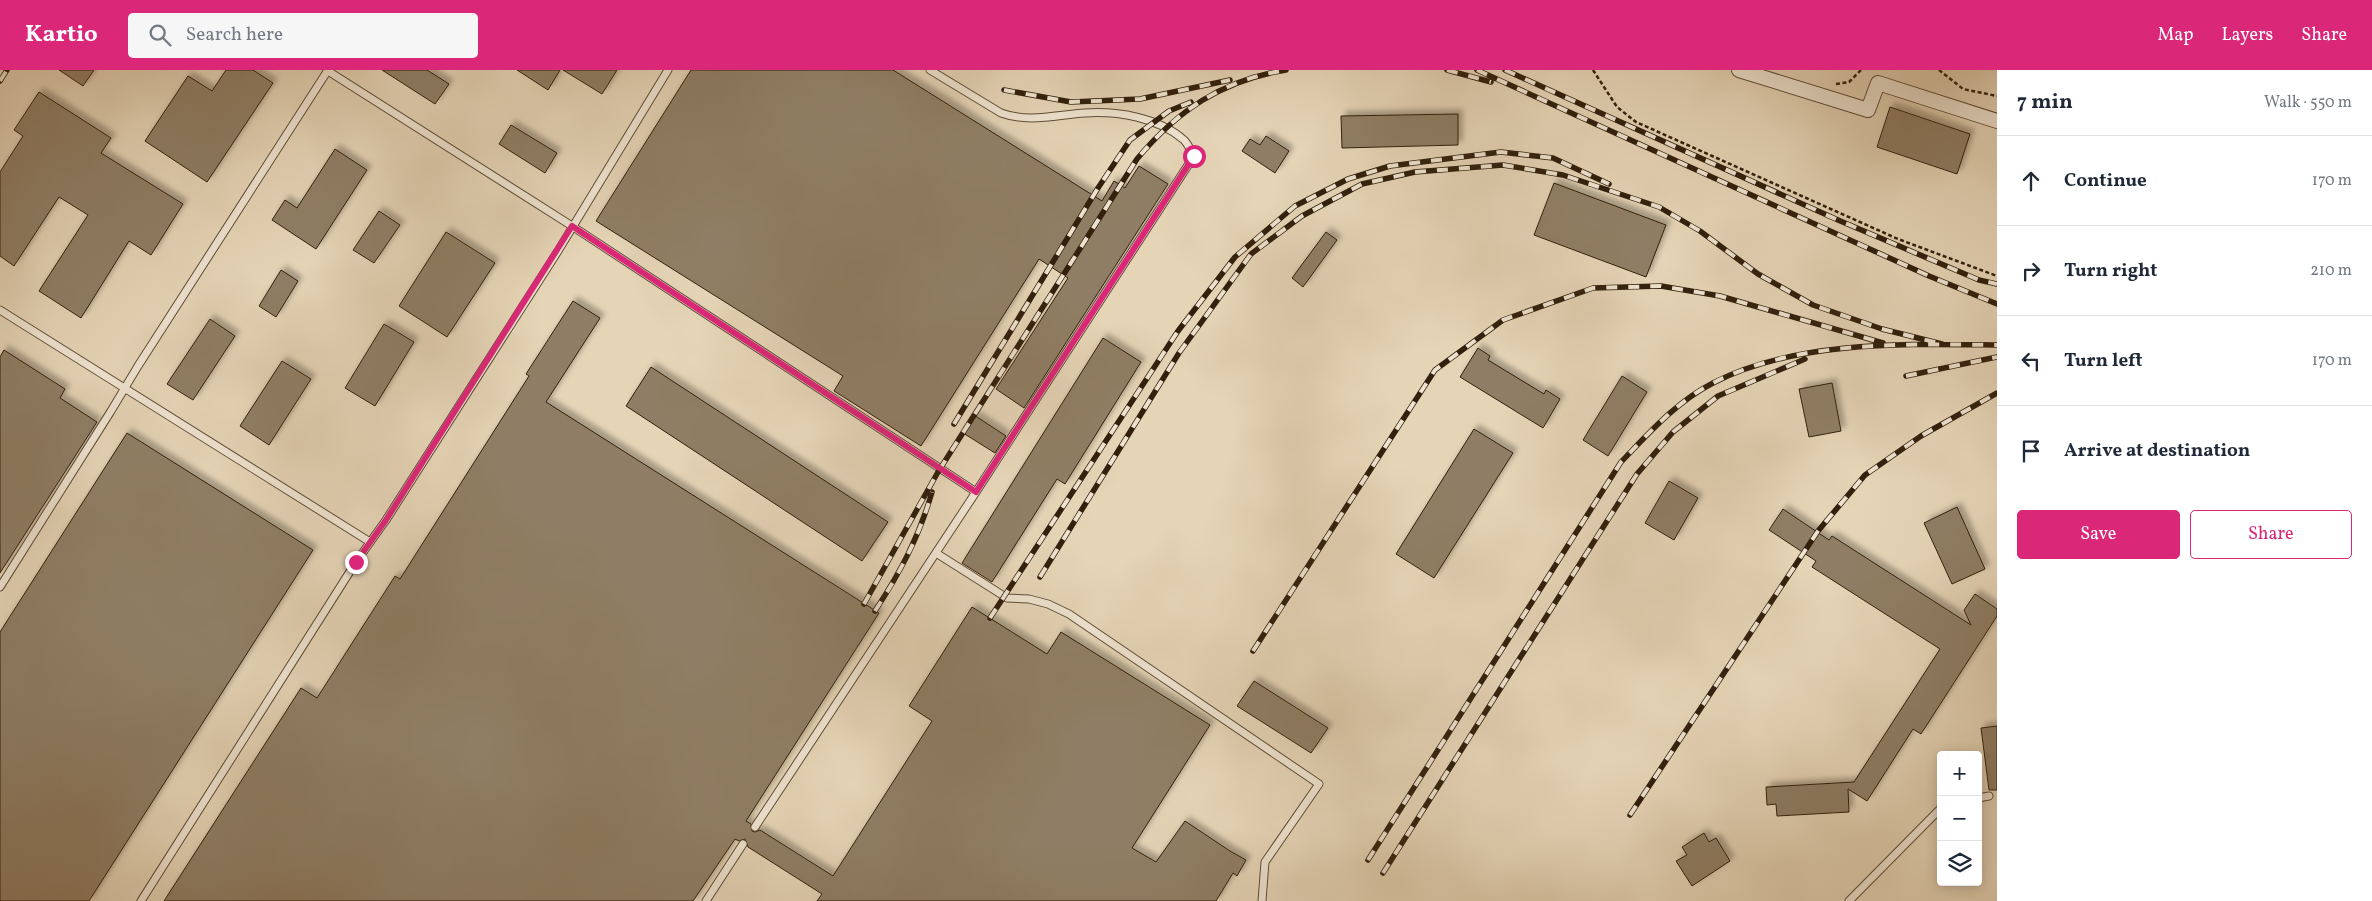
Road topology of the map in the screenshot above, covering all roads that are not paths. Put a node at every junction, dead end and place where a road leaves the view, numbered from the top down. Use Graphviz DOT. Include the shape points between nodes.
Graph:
graph roads {
  1 [pos="328,70"];
  2 [pos="668,70"];
  3 [pos="930,70"];
  4 [pos="1739,70"];
  5 [pos="1997,121"];
  6 [pos="572,226"];
  7 [pos="0,310"];
  8 [pos="125,388"];
  9 [pos="976,492"];
  10 [pos="370,542"];
  11 [pos="936,553"];
  12 [pos="0,587"];
  13 [pos="1990,796"];
  14 [pos="1982,797"];
  15 [pos="1937,812"];
  16 [pos="755,827"];
  17 [pos="743,844"];
  18 [pos="140,901"];
  19 [pos="706,901"];
  20 [pos="1262,901"];
  21 [pos="1849,901"];
  1 -- 6 [label="lane"];
  1 -- 8 [label="lane"];
  2 -- 6 [label="lane"];
  3 -- 9 [label="lane" via="1013,118 1107,112 1130,116 1166,128 1184,140 1194,156"];
  4 -- 5 [label="street" via="1868,110 1878,83"];
  6 -- 9 [label="lane"];
  6 -- 10 [label="lane"];
  7 -- 8 [label="lane"];
  8 -- 10 [label="lane"];
  8 -- 12 [label="lane"];
  9 -- 11 [label="lane"];
  10 -- 18 [label="lane"];
  11 -- 16 [label="lane"];
  11 -- 20 [label="lane" via="1007,598 1029,599 1069,614 1319,784 1265,862"];
  13 -- 14 [label="lane"];
  15 -- 21 [label="lane"];
  17 -- 19 [label="lane"];
}
